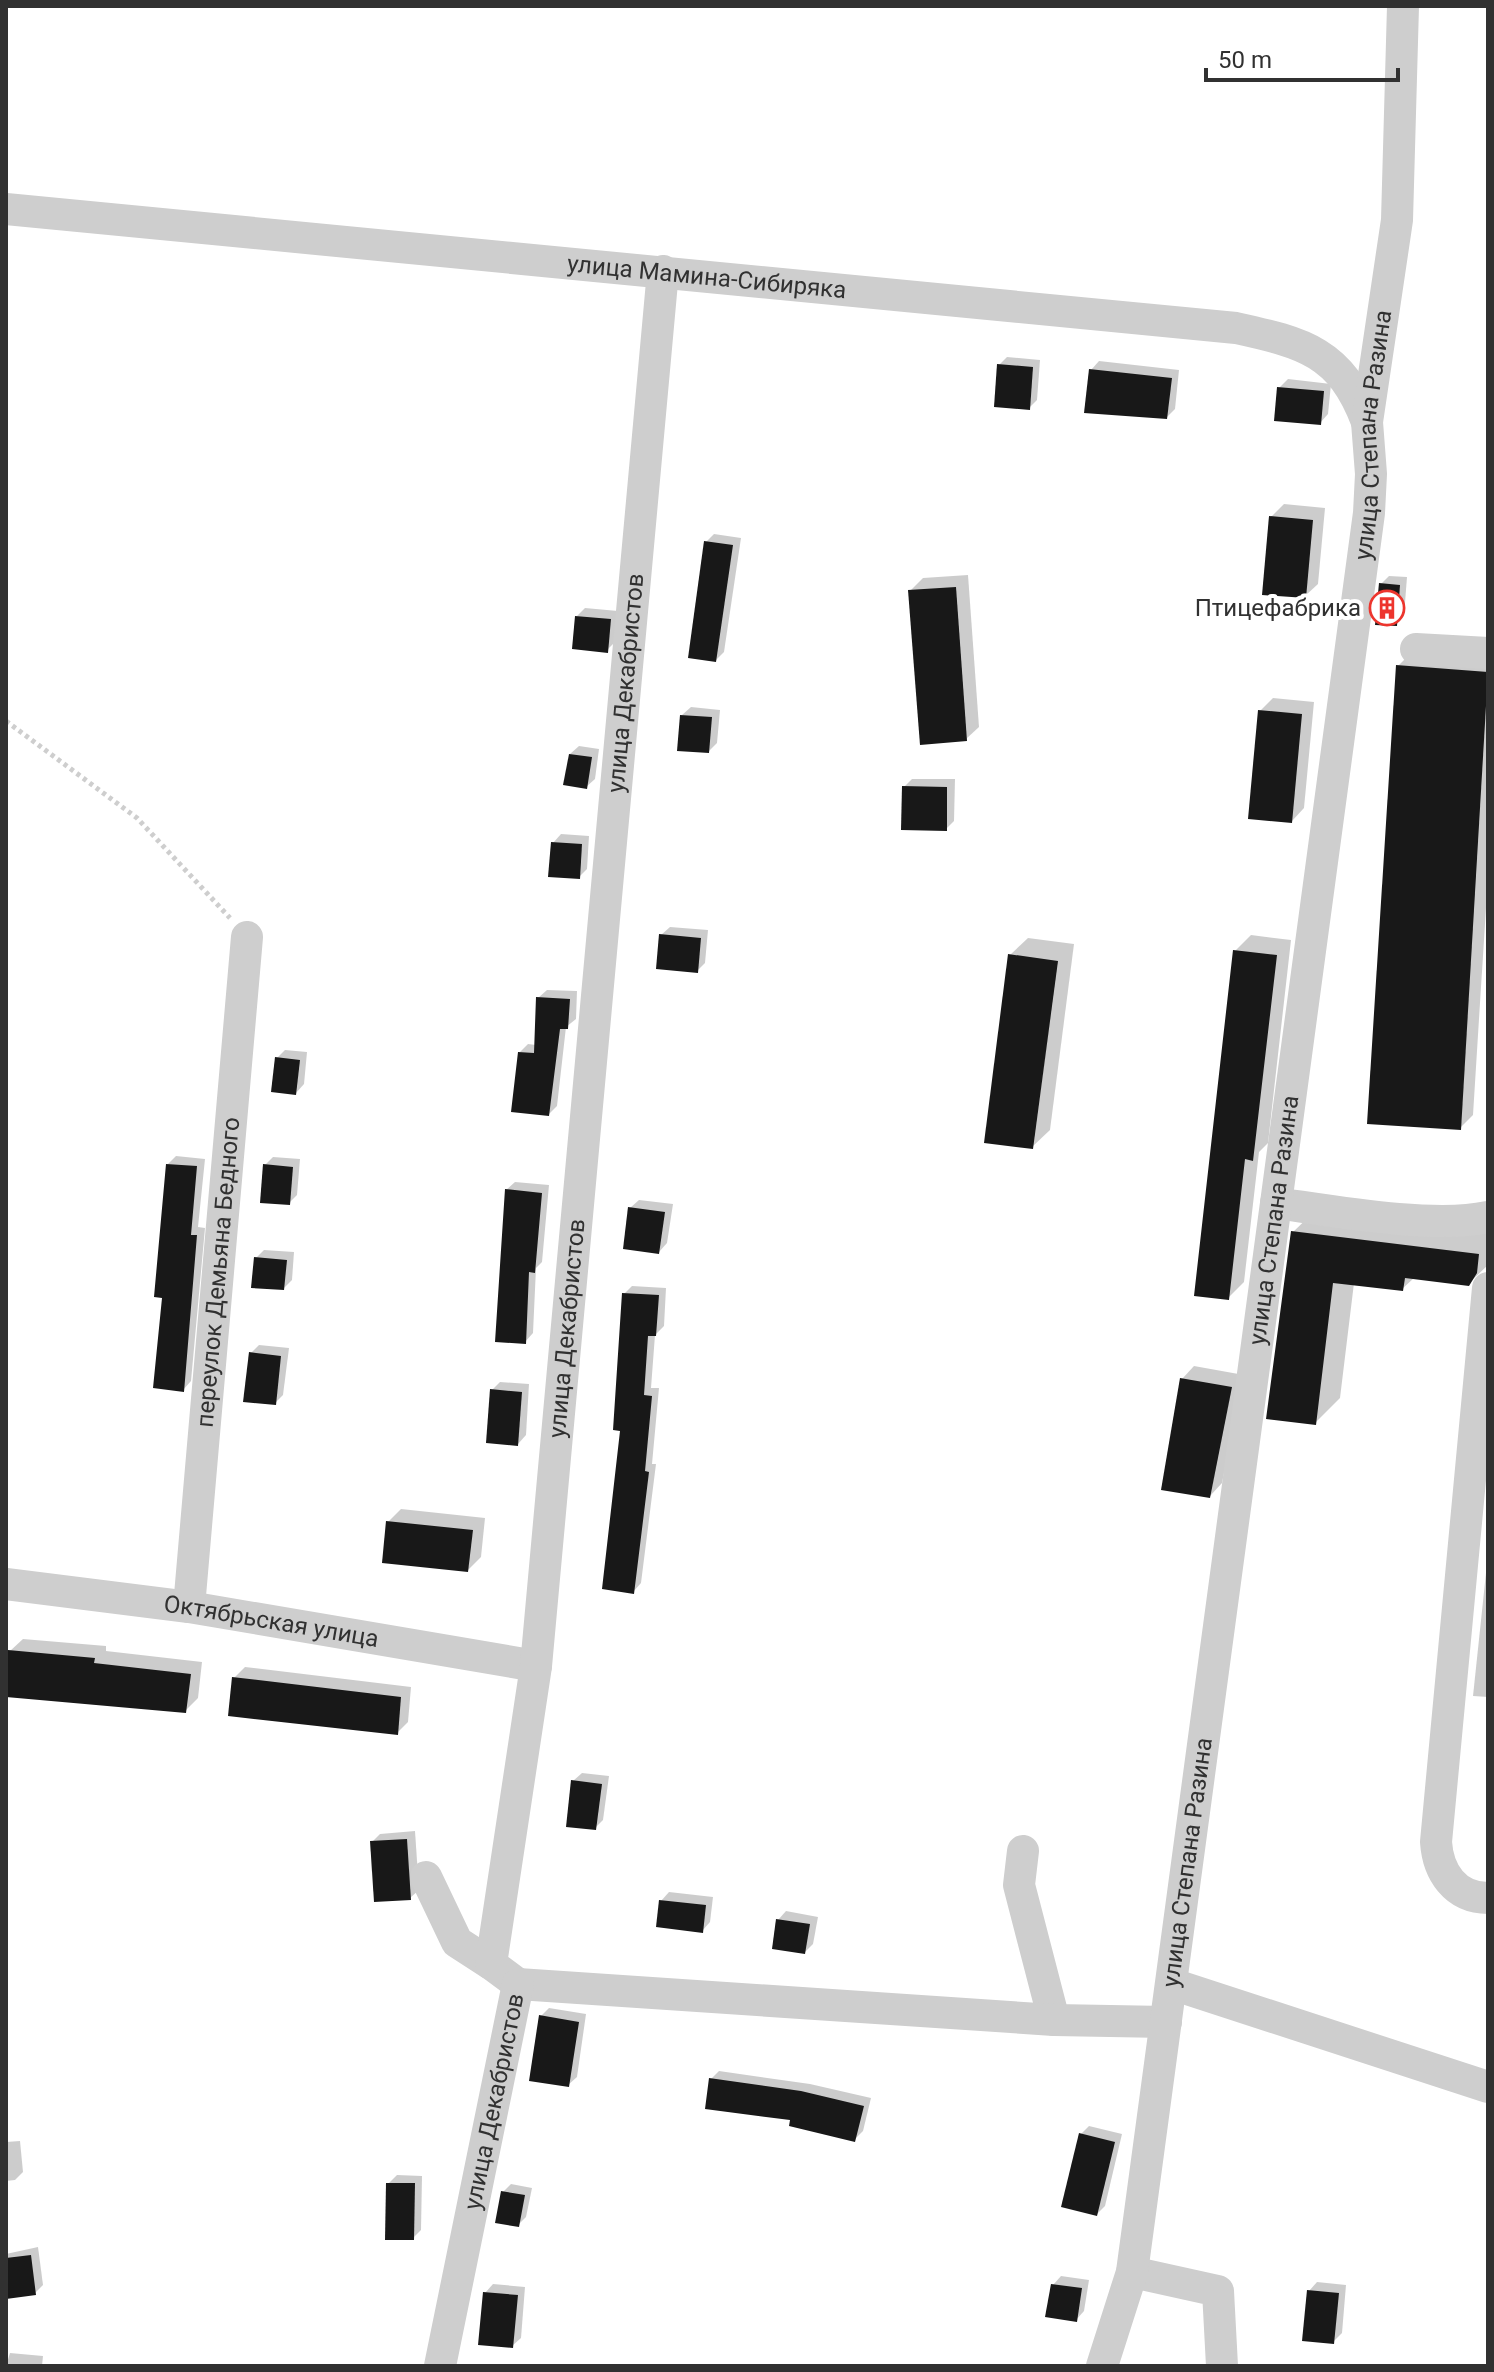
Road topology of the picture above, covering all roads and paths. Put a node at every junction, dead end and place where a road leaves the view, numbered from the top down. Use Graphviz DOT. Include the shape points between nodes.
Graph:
graph roads {
  1 [pos="1403,6"];
  2 [pos="6,209"];
  3 [pos="663,271"];
  4 [pos="1367,422"];
  5 [pos="1416,649"];
  6 [pos="1488,653"];
  7 [pos="6,721"];
  8 [pos="247,937"];
  9 [pos="1276,1203"];
  10 [pos="1488,1217"];
  11 [pos="1488,1288"];
  12 [pos="1485,1358"];
  13 [pos="6,1584"];
  14 [pos="189,1607"];
  15 [pos="536,1666"];
  16 [pos="1023,1851"];
  17 [pos="426,1877"];
  18 [pos="1488,1898"];
  19 [pos="491,1964"];
  20 [pos="518,1984"];
  21 [pos="1172,1984"];
  22 [pos="1054,2020"];
  23 [pos="1166,2022"];
  24 [pos="1488,2087"];
  25 [pos="1132,2272"];
  26 [pos="440,2366"];
  27 [pos="1102,2366"];
  28 [pos="1222,2366"];
  1 -- 4 [label="street, улица Степана Разина" via="1397,220"];
  2 -- 3 [label="street, улица Мамина-Сибиряка"];
  3 -- 4 [label="street, улица Мамина-Сибиряка" via="1236,328 1290,340 1331,362 1347,379"];
  3 -- 15 [label="street, улица Декабристов"];
  4 -- 9 [label="street, улица Степана Разина" via="1369,513"];
  5 -- 6 [label="street"];
  7 -- 8 [label="path" via="137,818"];
  8 -- 14 [label="street, переулок Демьяна Бедного"];
  9 -- 10 [label="street" via="1421,1218"];
  9 -- 21 [label="street, улица Степана Разина"];
  11 -- 12 [label="street"];
  12 -- 18 [label="street" via="1436,1842 1437,1863 1447,1879 1477,1898"];
  13 -- 14 [label="street, Октябрьская улица"];
  14 -- 15 [label="street, Октябрьская улица"];
  15 -- 19 [label="street, улица Декабристов"];
  16 -- 22 [label="street" via="1019,1885"];
  17 -- 19 [label="street" via="457,1942"];
  19 -- 20 [label="street, улица Декабристов"];
  20 -- 22 [label="street"];
  20 -- 26 [label="street, улица Декабристов"];
  21 -- 23 [label="street, улица Степана Разина"];
  21 -- 24 [label="street"];
  22 -- 23 [label="street"];
  23 -- 25 [label="street, улица Степана Разина"];
  25 -- 27 [label="street, улица Степана Разина"];
  25 -- 28 [label="street" via="1218,2291"];
}
